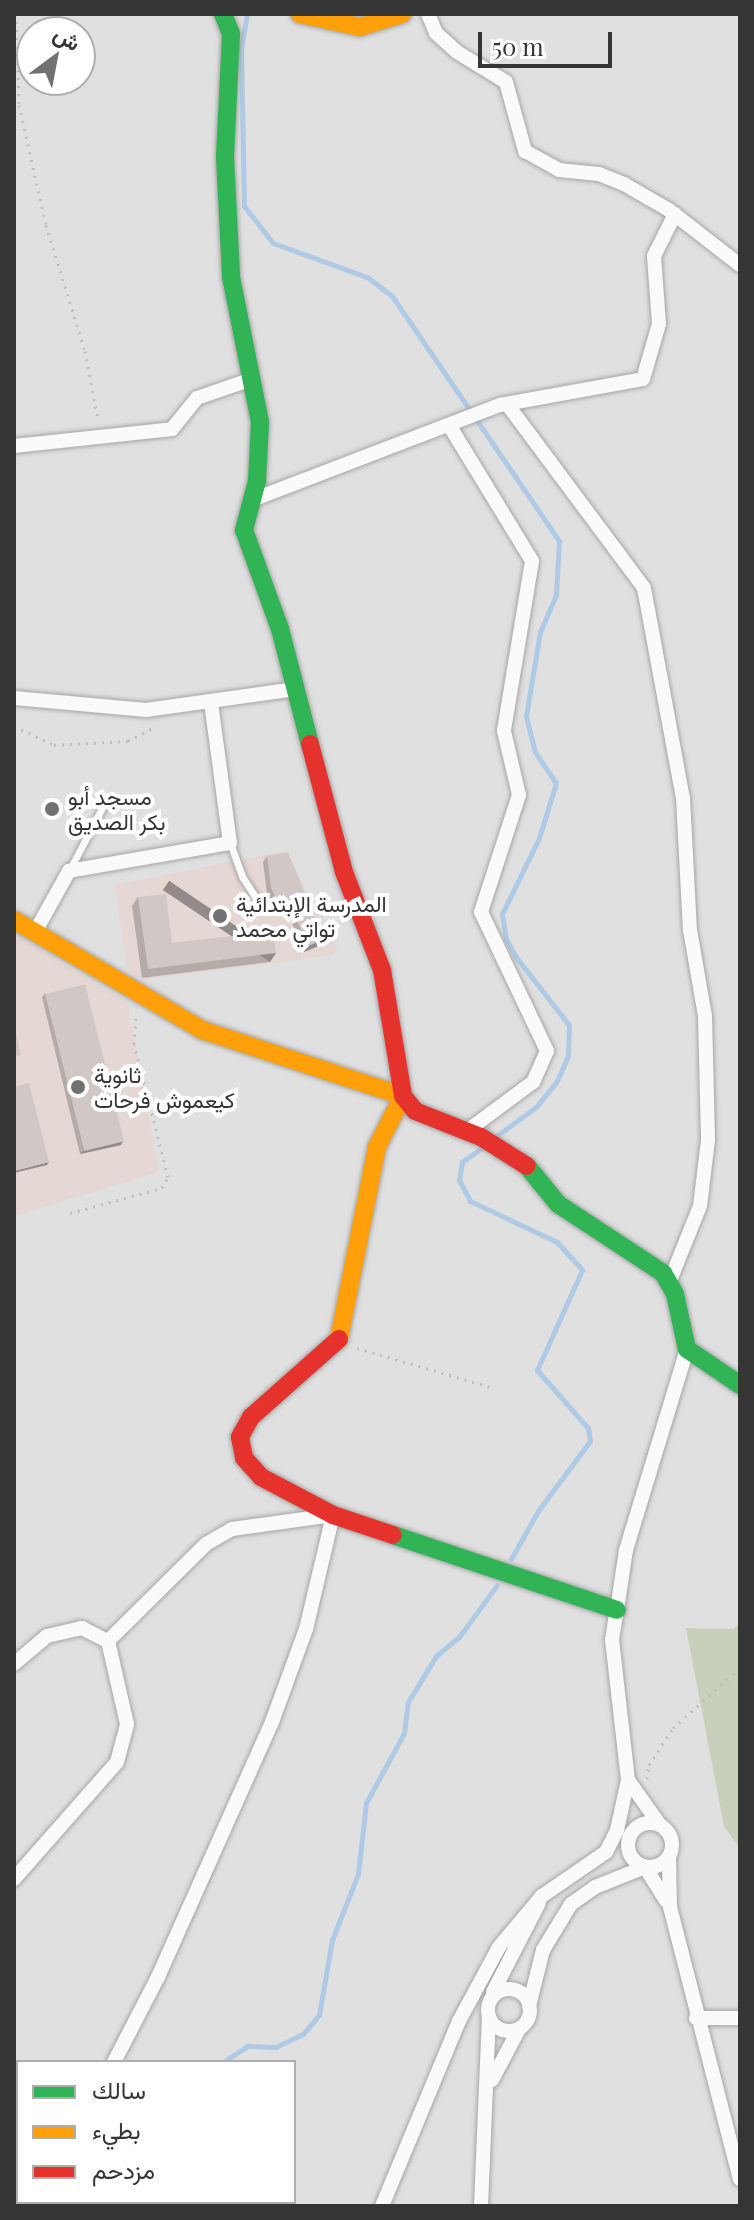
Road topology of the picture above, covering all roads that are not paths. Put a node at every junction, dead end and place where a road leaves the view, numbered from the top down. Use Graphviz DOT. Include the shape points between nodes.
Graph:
graph roads {
  1 [pos="223,14"];
  2 [pos="300,14"];
  3 [pos="402,14"];
  4 [pos="428,14"];
  5 [pos="675,214"];
  6 [pos="740,265"];
  7 [pos="252,379"];
  8 [pos="507,404"];
  9 [pos="449,425"];
  10 [pos="14,446"];
  11 [pos="252,500"];
  12 [pos="296,689"];
  13 [pos="14,698"];
  14 [pos="211,703"];
  15 [pos="104,804"];
  16 [pos="230,843"];
  17 [pos="69,871"];
  18 [pos="261,906"];
  19 [pos="14,920"];
  20 [pos="35,932"];
  21 [pos="403,1096"];
  22 [pos="482,1138"];
  23 [pos="669,1283"];
  24 [pos="687,1349"];
  25 [pos="740,1385"];
  26 [pos="333,1515"];
  27 [pos="617,1610"];
  28 [pos="108,1641"];
  29 [pos="14,1664"];
  30 [pos="628,1786"];
  31 [pos="660,1825"];
  32 [pos="631,1833"];
  33 [pos="606,1852"];
  34 [pos="669,1856"];
  35 [pos="645,1867"];
  36 [pos="14,1879"];
  37 [pos="542,1896"];
  38 [pos="571,1904"];
  39 [pos="670,1907"];
  40 [pos="529,1925"];
  41 [pos="499,1947"];
  42 [pos="478,1982"];
  43 [pos="495,1994"];
  44 [pos="529,2006"];
  45 [pos="696,2018"];
  46 [pos="740,2018"];
  47 [pos="489,2019"];
  48 [pos="519,2029"];
  49 [pos="115,2060"];
  50 [pos="490,2084"];
  51 [pos="740,2179"];
  52 [pos="382,2206"];
  53 [pos="481,2206"];
  1 -- 7 [label="main road" via="231,34 225,157 231,277"];
  2 -- 3 [label="main road" via="360,27"];
  4 -- 5 [label="street" via="436,33 457,52 506,82 525,151 559,170 599,174"];
  5 -- 6 [label="street"];
  5 -- 8 [label="street" via="654,256 659,324 643,379"];
  7 -- 10 [label="street" via="197,398 172,429"];
  7 -- 11 [label="main road" via="260,422"];
  8 -- 9 [label="street"];
  8 -- 23 [label="street" via="644,588 683,798 690,930 705,1016 708,1140 700,1206"];
  9 -- 11 [label="street"];
  9 -- 22 [label="street" via="532,561 504,731 519,795 481,912 547,1051 533,1082"];
  11 -- 12 [label="main road" via="244,530"];
  12 -- 14 [label="street"];
  12 -- 21 [label="main road" via="344,872 382,970"];
  13 -- 14 [label="street" via="146,710"];
  14 -- 16 [label="street"];
  15 -- 17 [label="lane"];
  16 -- 17 [label="street"];
  16 -- 18 [label="lane"];
  17 -- 20 [label="street"];
  19 -- 20 [label="main road"];
  20 -- 21 [label="main road" via="202,1030"];
  21 -- 22 [label="main road" via="415,1111"];
  21 -- 26 [label="main road" via="377,1147 338,1343 251,1417 240,1437 244,1458 261,1477"];
  22 -- 23 [label="main road" via="523,1161 558,1204 663,1273"];
  23 -- 24 [label="main road"];
  24 -- 25 [label="main road"];
  24 -- 27 [label="street" via="626,1550"];
  26 -- 27 [label="main road"];
  26 -- 28 [label="street" via="232,1529 206,1544"];
  26 -- 49 [label="street" via="306,1629 272,1722 158,1977"];
  27 -- 30 [label="street" via="612,1640"];
  28 -- 29 [label="street" via="82,1628 47,1636"];
  28 -- 36 [label="street" via="127,1724 117,1762"];
  30 -- 31 [label="street"];
  30 -- 32 [label="street"];
  30 -- 33 [label="street"];
  31 -- 32 [label="street" via="646,1823"];
  31 -- 34 [label="street" via="670,1835"];
  32 -- 33 [label="street"];
  32 -- 35 [label="street" via="628,1852"];
  33 -- 37 [label="street"];
  34 -- 35 [label="street" via="659,1865"];
  34 -- 39 [label="street"];
  35 -- 38 [label="street" via="595,1887"];
  35 -- 39 [label="street"];
  37 -- 40 [label="street"];
  37 -- 41 [label="street"];
  38 -- 40 [label="street"];
  38 -- 44 [label="street" via="543,1950"];
  39 -- 45 [label="street"];
  40 -- 41 [label="street"];
  40 -- 43 [label="street"];
  41 -- 42 [label="street"];
  42 -- 43 [label="street"];
  42 -- 52 [label="street"];
  43 -- 44 [label="street" via="516,1990"];
  43 -- 47 [label="street" via="488,2006"];
  44 -- 48 [label="street" via="528,2019"];
  45 -- 46 [label="street"];
  45 -- 51 [label="street"];
  47 -- 48 [label="street" via="505,2031"];
  47 -- 50 [label="street"];
  48 -- 50 [label="street"];
  50 -- 53 [label="street"];
}
